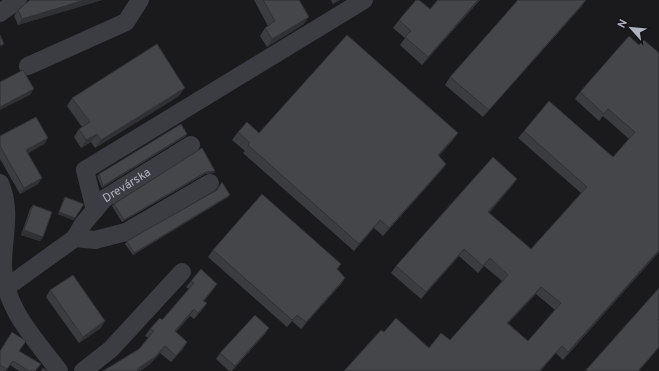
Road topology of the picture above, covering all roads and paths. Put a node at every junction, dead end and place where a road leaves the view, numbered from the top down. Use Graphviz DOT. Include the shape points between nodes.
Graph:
graph roads {
  1 [pos="18,0"];
  2 [pos="140,0"];
  3 [pos="364,0"];
  4 [pos="0,13"];
  5 [pos="28,66"];
  6 [pos="191,145"];
  7 [pos="0,182"];
  8 [pos="210,183"];
  9 [pos="95,210"];
  10 [pos="75,238"];
  11 [pos="182,272"];
  12 [pos="6,287"];
  13 [pos="59,371"];
  14 [pos="83,371"];
  1 -- 4 [label="street"];
  2 -- 5 [label="street" via="126,22"];
  3 -- 9 [label="street" via="85,170"];
  6 -- 9 [label="street, Drevárska" via="104,199"];
  7 -- 12 [label="street" via="4,191 7,228 3,265"];
  8 -- 10 [label="street" via="126,232 95,240"];
  9 -- 10 [label="street, Drevárska"];
  10 -- 12 [label="street, Drevárska"];
  11 -- 14 [label="street" via="111,349"];
  12 -- 13 [label="street" via="19,318"];
}
